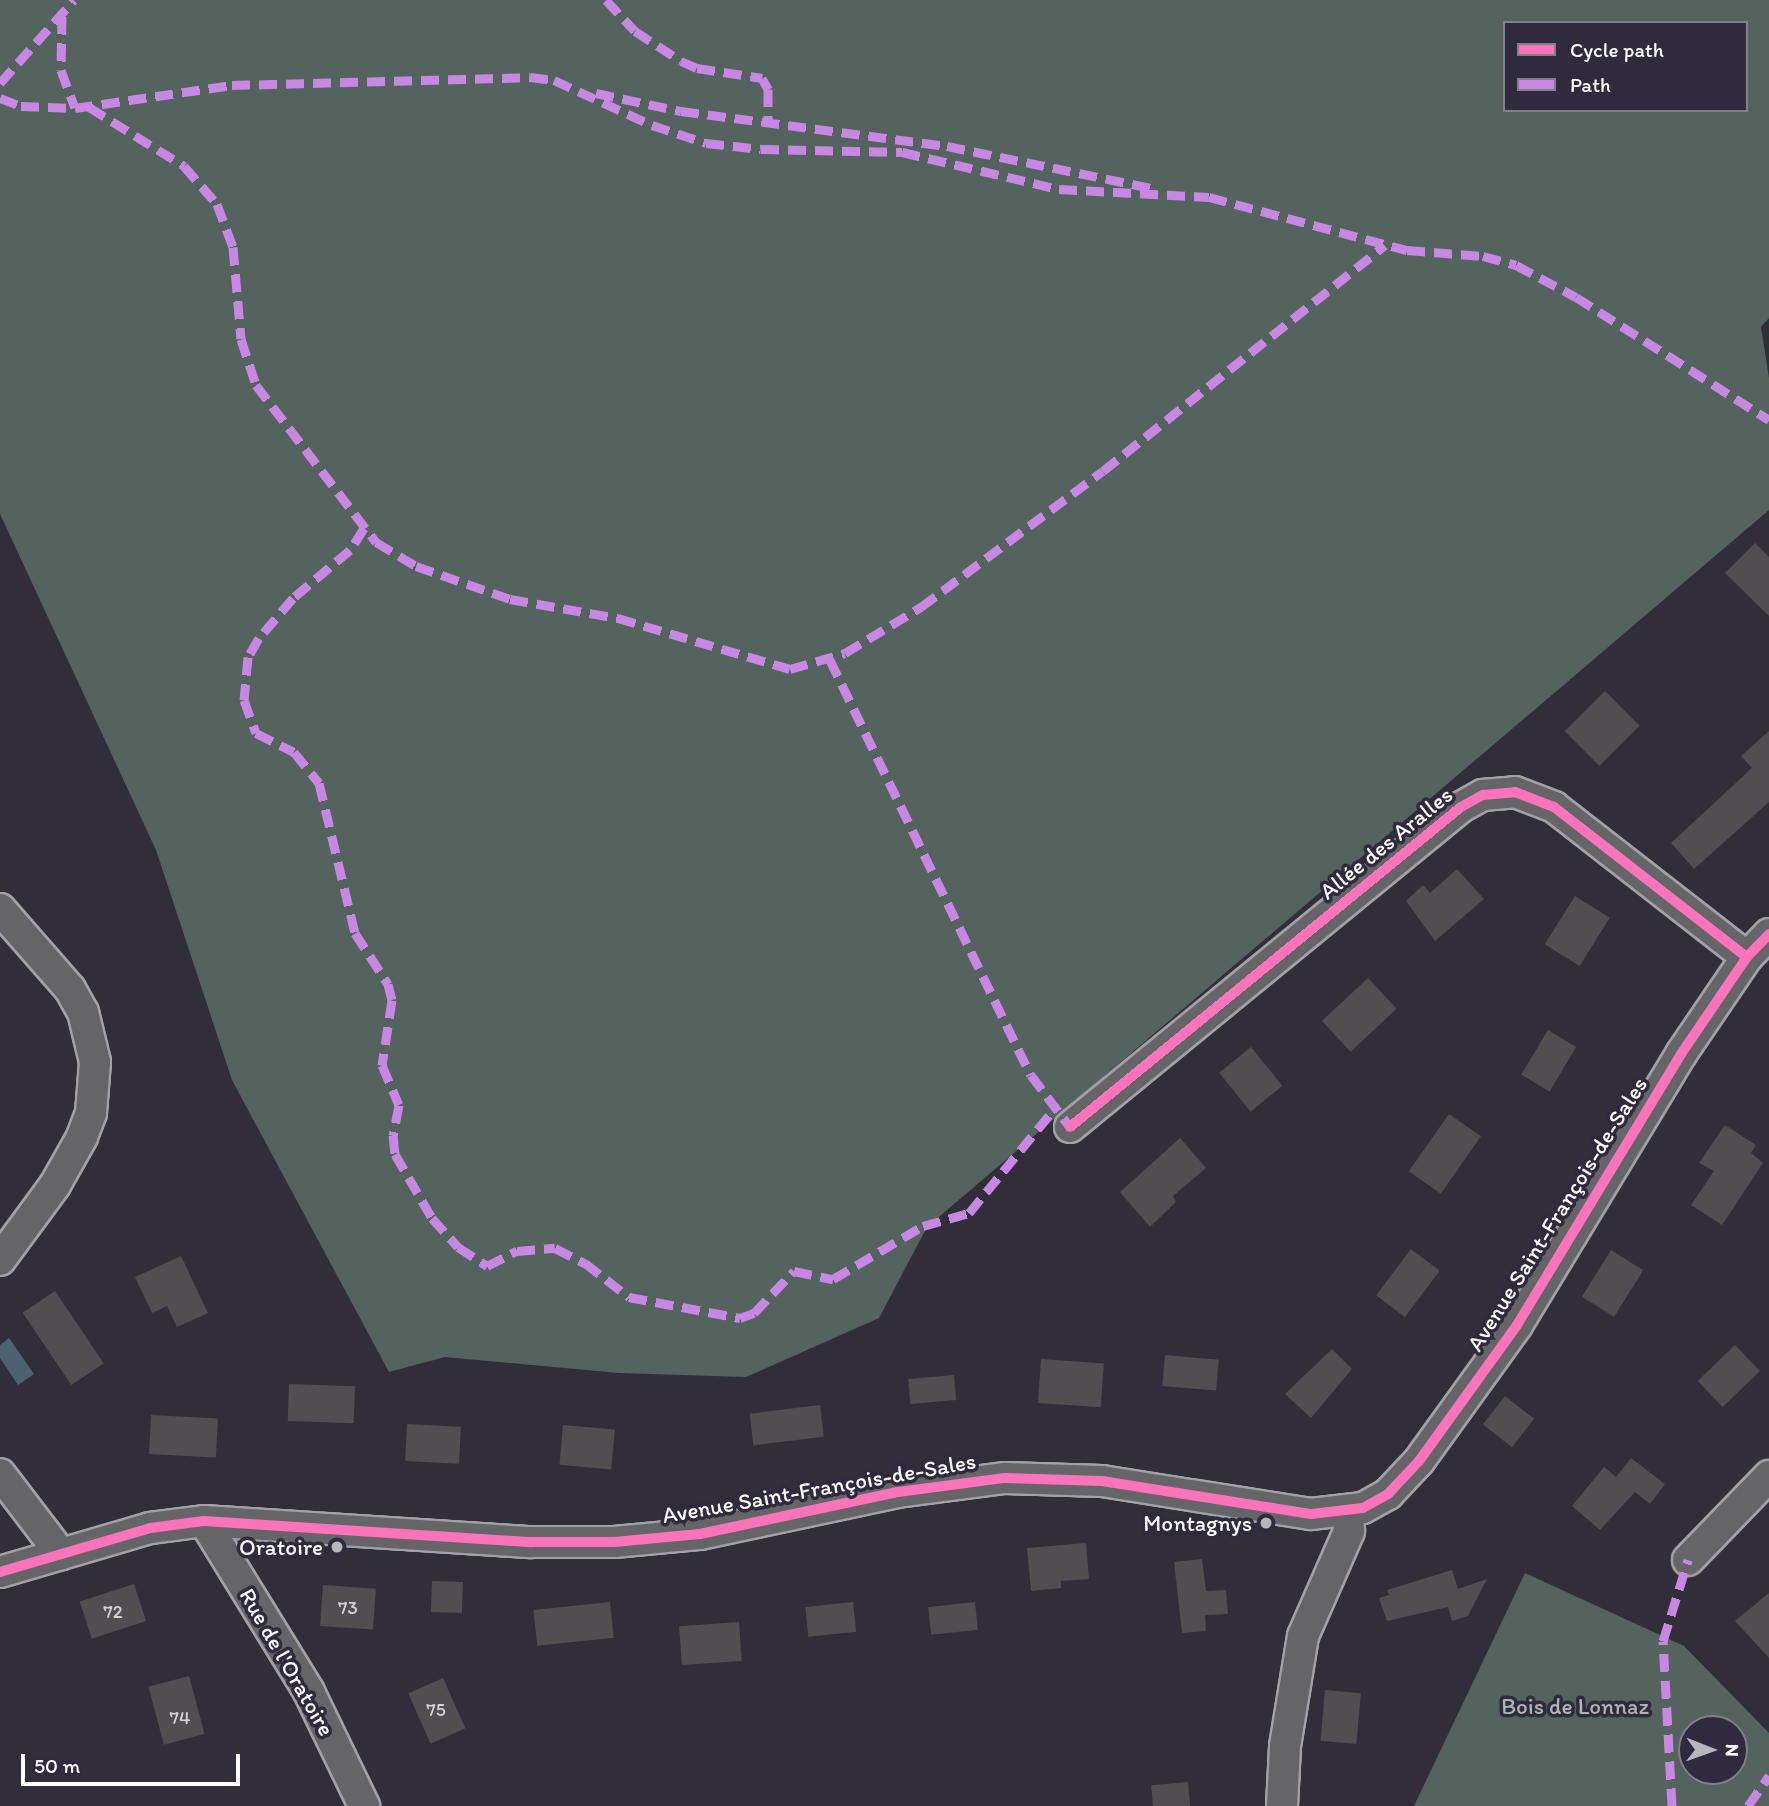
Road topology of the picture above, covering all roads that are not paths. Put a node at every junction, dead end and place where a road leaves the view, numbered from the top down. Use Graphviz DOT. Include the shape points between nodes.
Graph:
graph roads {
  1 [pos="0,909"];
  2 [pos="1769,934"];
  3 [pos="1747,957"];
  4 [pos="1070,1127"];
  5 [pos="0,1260"];
  6 [pos="0,1474"];
  7 [pos="1769,1476"];
  8 [pos="1348,1512"];
  9 [pos="204,1521"];
  10 [pos="61,1554"];
  11 [pos="1688,1560"];
  12 [pos="0,1572"];
  13 [pos="364,1806"];
  14 [pos="1282,1806"];
  1 -- 5 [label="street" via="70,989 83,1012 95,1062 91,1113 82,1137 55,1185"];
  2 -- 3 [label="street, Avenue Saint-François-de-Sales"];
  3 -- 4 [label="street, Allée des Aralles" via="1554,807 1515,792 1483,795 1450,816"];
  3 -- 8 [label="street, Avenue Saint-François-de-Sales" via="1681,1054 1517,1325 1399,1484 1378,1501"];
  6 -- 10 [label="street"];
  7 -- 11 [label="street"];
  8 -- 9 [label="street, Avenue Saint-François-de-Sales" via="1280,1511 1102,1481 1017,1477 898,1492 700,1534 586,1543"];
  8 -- 14 [label="street" via="1349,1531 1303,1636 1285,1746"];
  9 -- 10 [label="street, Avenue Saint-François-de-Sales" via="150,1528"];
  9 -- 13 [label="street, Rue de l'Oratoire" via="309,1692"];
  10 -- 12 [label="street, Avenue Saint-François-de-Sales"];
}
